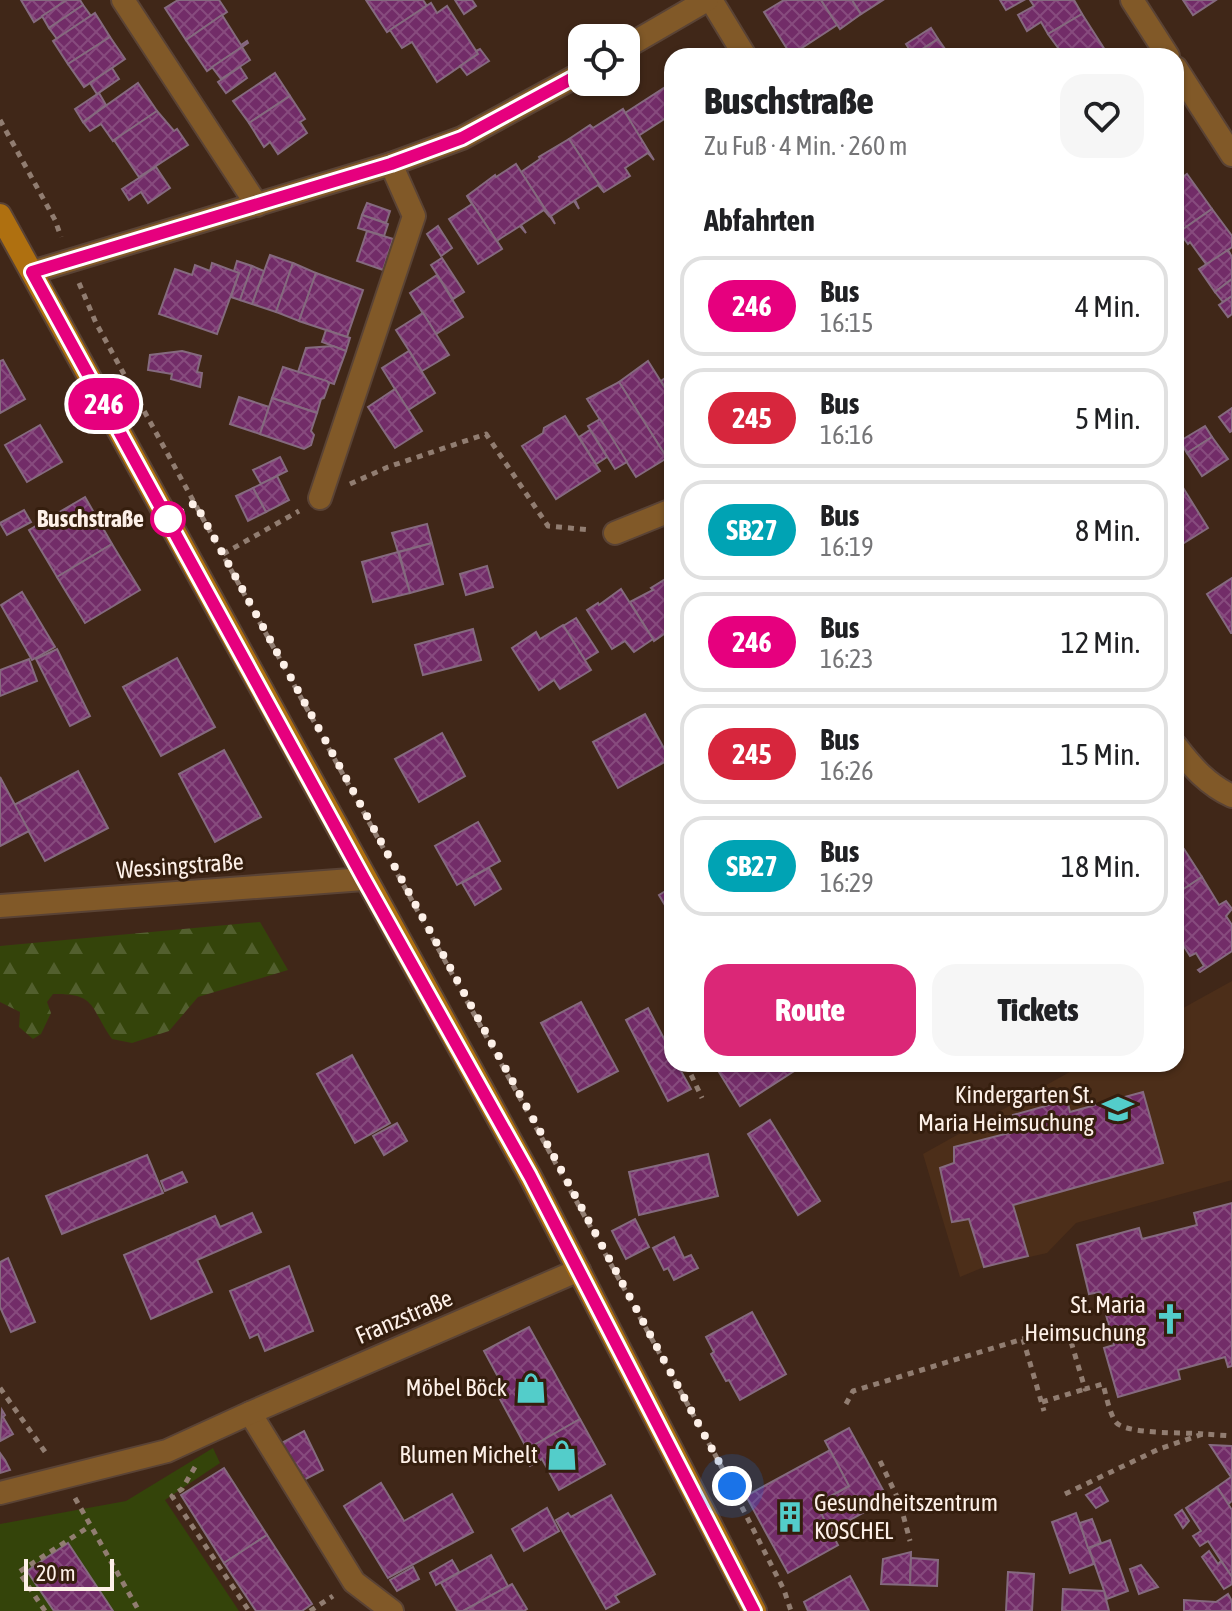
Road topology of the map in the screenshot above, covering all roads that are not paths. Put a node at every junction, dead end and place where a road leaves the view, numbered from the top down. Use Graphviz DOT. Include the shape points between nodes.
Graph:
graph roads {
  1 [pos="123,0"];
  2 [pos="709,0"];
  3 [pos="1132,0"];
  4 [pos="640,39"];
  5 [pos="740,48"];
  6 [pos="1163,48"];
  7 [pos="1184,80"];
  8 [pos="568,81"];
  9 [pos="1232,155"];
  10 [pos="391,164"];
  11 [pos="257,205"];
  12 [pos="0,215"];
  13 [pos="32,272"];
  14 [pos="320,498"];
  15 [pos="664,513"];
  16 [pos="615,533"];
  17 [pos="1184,755"];
  18 [pos="1232,796"];
  19 [pos="364,879"];
  20 [pos="0,906"];
  21 [pos="579,1270"];
  22 [pos="250,1413"];
  23 [pos="0,1493"];
  24 [pos="392,1611"];
  25 [pos="755,1611"];
  1 -- 11 [label="street"];
  2 -- 4 [label="street"];
  2 -- 5 [label="street"];
  3 -- 6 [label="street"];
  7 -- 9 [label="street"];
  8 -- 10 [label="street" via="462,138"];
  10 -- 11 [label="street"];
  10 -- 14 [label="street" via="414,216"];
  11 -- 13 [label="street"];
  12 -- 13 [label="main road"];
  13 -- 19 [label="main road"];
  15 -- 16 [label="street"];
  17 -- 18 [label="street" via="1213,786"];
  19 -- 20 [label="street, Wessingstraße"];
  19 -- 21 [label="main road"];
  21 -- 22 [label="street, Franzstraße"];
  21 -- 25 [label="main road"];
  22 -- 23 [label="street, Franzstraße" via="167,1451"];
  22 -- 24 [label="street" via="354,1582"];
}
